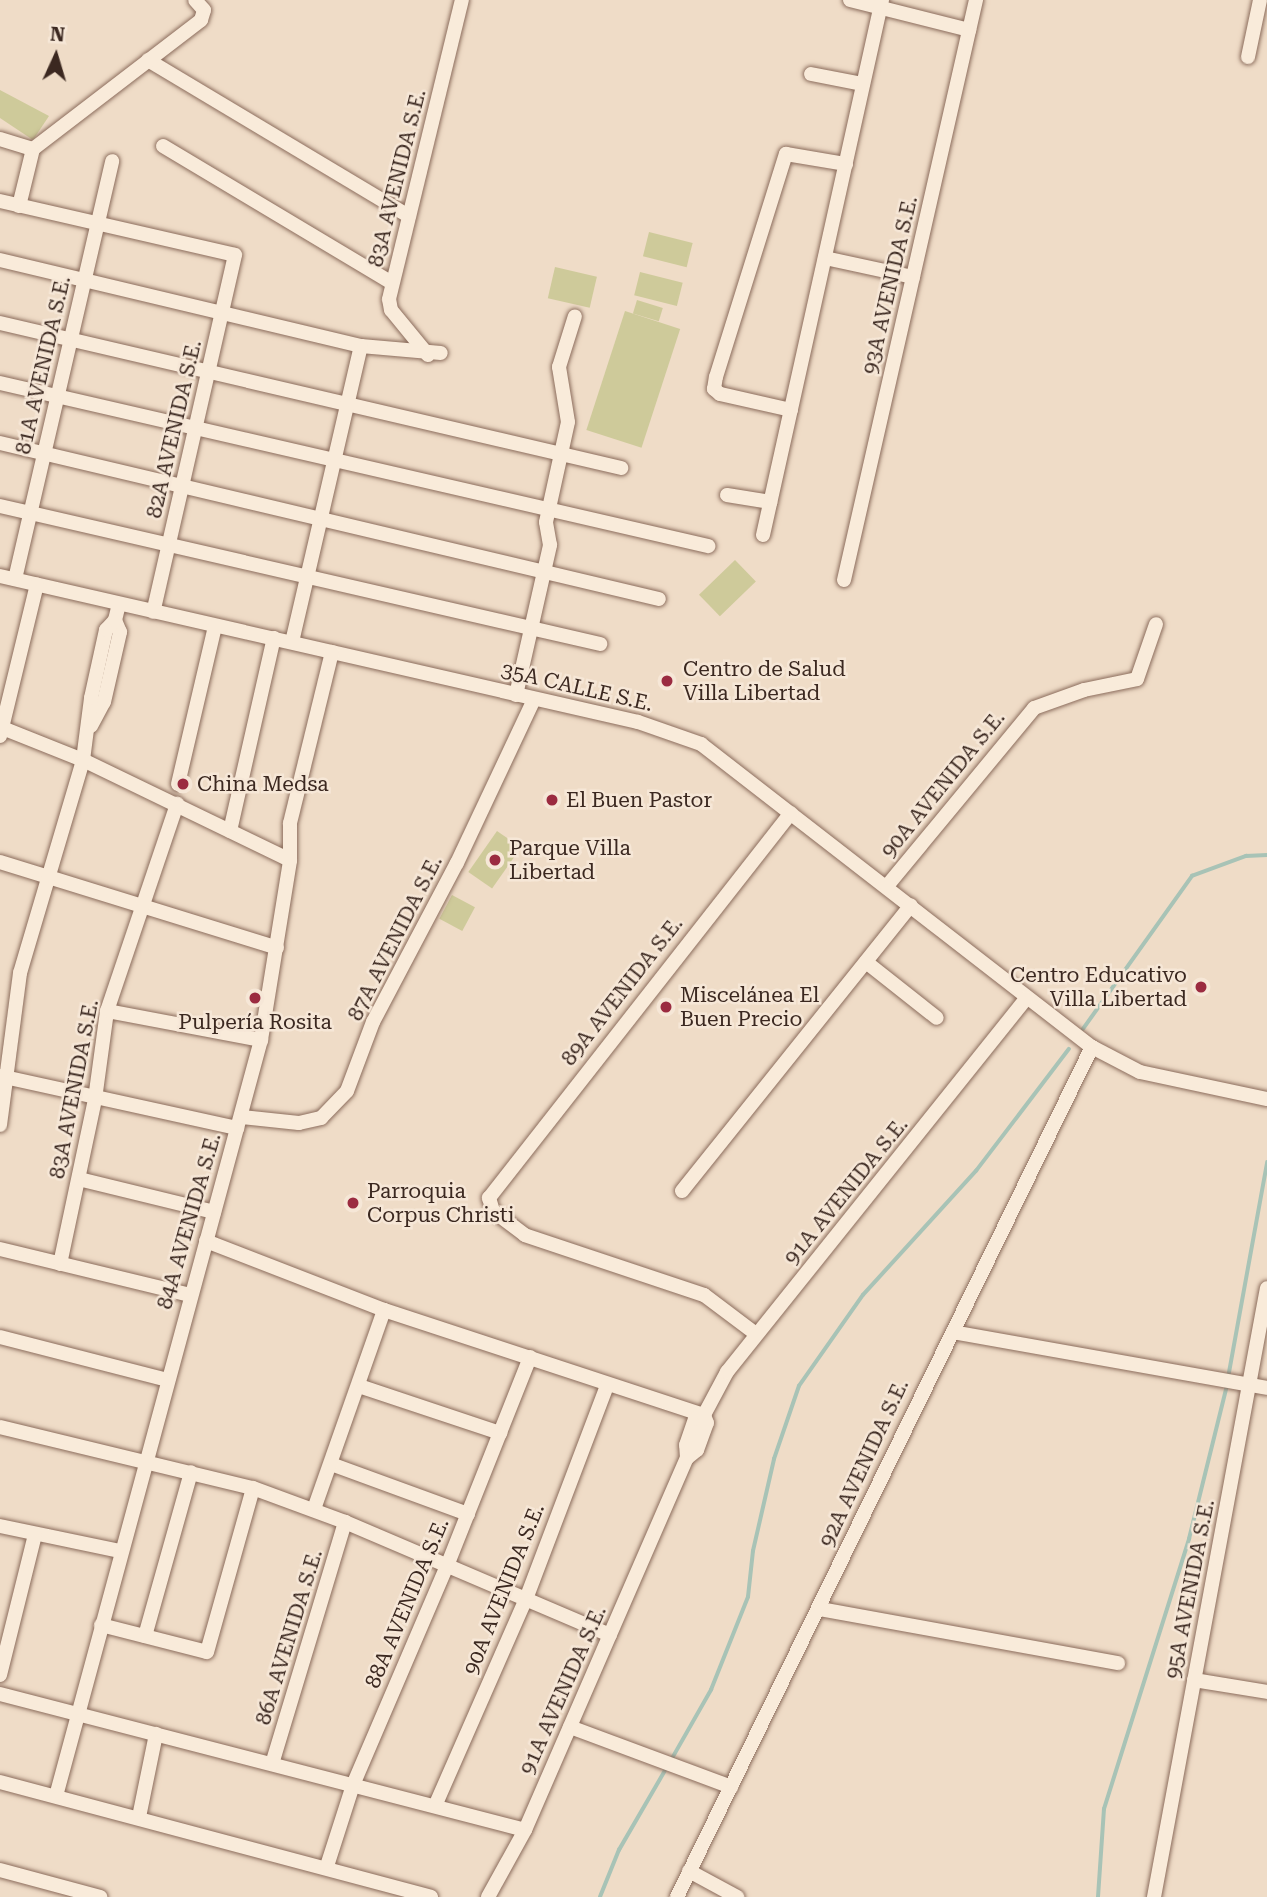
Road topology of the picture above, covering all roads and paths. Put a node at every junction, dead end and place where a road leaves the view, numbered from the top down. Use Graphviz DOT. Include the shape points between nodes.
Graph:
graph roads {
  1 [pos="195,0"];
  2 [pos="462,0"];
  3 [pos="850,0"];
  4 [pos="976,0"];
  5 [pos="1261,0"];
  6 [pos="881,4"];
  7 [pos="969,30"];
  8 [pos="1248,57"];
  9 [pos="148,60"];
  10 [pos="811,74"];
  11 [pos="863,84"];
  12 [pos="0,139"];
  13 [pos="163,146"];
  14 [pos="33,149"];
  15 [pos="112,160"];
  16 [pos="846,164"];
  17 [pos="0,201"];
  18 [pos="19,206"];
  19 [pos="409,216"];
  20 [pos="97,224"];
  21 [pos="825,258"];
  22 [pos="0,260"];
  23 [pos="913,277"];
  24 [pos="83,282"];
  25 [pos="392,283"];
  26 [pos="222,314"];
  27 [pos="575,316"];
  28 [pos="0,323"];
  29 [pos="70,342"];
  30 [pos="360,346"];
  31 [pos="208,374"];
  32 [pos="0,383"];
  33 [pos="57,396"];
  34 [pos="346,405"];
  35 [pos="791,410"];
  36 [pos="195,428"];
  37 [pos="0,443"];
  38 [pos="44,453"];
  39 [pos="561,455"];
  40 [pos="334,460"];
  41 [pos="621,468"];
  42 [pos="182,485"];
  43 [pos="727,495"];
  44 [pos="770,502"];
  45 [pos="0,506"];
  46 [pos="548,509"];
  47 [pos="30,513"];
  48 [pos="321,517"];
  49 [pos="763,535"];
  50 [pos="169,545"];
  51 [pos="708,546"];
  52 [pos="543,570"];
  53 [pos="307,576"];
  54 [pos="7,578"];
  55 [pos="844,580"];
  56 [pos="37,584"];
  57 [pos="659,599"];
  58 [pos="119,604"];
  59 [pos="153,611"];
  60 [pos="1156,624"];
  61 [pos="215,626"];
  62 [pos="530,628"];
  63 [pos="274,638"];
  64 [pos="292,642"];
  65 [pos="600,644"];
  66 [pos="332,652"];
  67 [pos="516,695"];
  68 [pos="534,699"];
  69 [pos="1,731"];
  70 [pos="83,760"];
  71 [pos="178,784"];
  72 [pos="177,804"];
  73 [pos="791,813"];
  74 [pos="230,831"];
  75 [pos="290,860"];
  76 [pos="0,862"];
  77 [pos="48,877"];
  78 [pos="887,886"];
  79 [pos="911,905"];
  80 [pos="141,906"];
  81 [pos="277,948"];
  82 [pos="866,962"];
  83 [pos="1027,998"];
  84 [pos="107,1011"];
  85 [pos="937,1018"];
  86 [pos="261,1040"];
  87 [pos="1091,1048"];
  88 [pos="3,1077"];
  89 [pos="95,1099"];
  90 [pos="1267,1099"];
  91 [pos="239,1122"];
  92 [pos="0,1125"];
  93 [pos="79,1179"];
  94 [pos="682,1191"];
  95 [pos="214,1212"];
  96 [pos="205,1241"];
  97 [pos="0,1249"];
  98 [pos="60,1264"];
  99 [pos="1267,1288"];
  100 [pos="190,1295"];
  101 [pos="384,1310"];
  102 [pos="953,1332"];
  103 [pos="756,1334"];
  104 [pos="0,1337"];
  105 [pos="530,1357"];
  106 [pos="167,1380"];
  107 [pos="1249,1384"];
  108 [pos="359,1385"];
  109 [pos="607,1386"];
  110 [pos="1267,1388"];
  111 [pos="704,1415"];
  112 [pos="0,1427"];
  113 [pos="500,1433"];
  114 [pos="144,1462"];
  115 [pos="331,1464"];
  116 [pos="191,1472"];
  117 [pos="253,1488"];
  118 [pos="314,1509"];
  119 [pos="468,1514"];
  120 [pos="345,1522"];
  121 [pos="0,1526"];
  122 [pos="35,1535"];
  123 [pos="120,1551"];
  124 [pos="447,1566"];
  125 [pos="526,1599"];
  126 [pos="820,1609"];
  127 [pos="101,1625"];
  128 [pos="610,1635"];
  129 [pos="145,1636"];
  130 [pos="1118,1663"];
  131 [pos="0,1675"];
  132 [pos="1194,1680"];
  133 [pos="1267,1692"];
  134 [pos="0,1694"];
  135 [pos="78,1714"];
  136 [pos="570,1727"];
  137 [pos="156,1734"];
  138 [pos="272,1764"];
  139 [pos="0,1782"];
  140 [pos="353,1785"];
  141 [pos="732,1787"];
  142 [pos="56,1796"];
  143 [pos="435,1806"];
  144 [pos="139,1817"];
  145 [pos="525,1830"];
  146 [pos="327,1866"];
  147 [pos="0,1870"];
  148 [pos="689,1871"];
  149 [pos="100,1897"];
  150 [pos="431,1897"];
  151 [pos="488,1897"];
  152 [pos="677,1897"];
  153 [pos="737,1897"];
  154 [pos="1154,1897"];
  1 -- 9 [label="street" via="204,10 201,20"];
  2 -- 19 [label="street, 83A AVENIDA S.E."];
  3 -- 6 [label="street"];
  4 -- 7 [label="street, 93A AVENIDA S.E."];
  5 -- 8 [label="street"];
  6 -- 7 [label="street"];
  6 -- 11 [label="street"];
  7 -- 23 [label="street, 93A AVENIDA S.E."];
  9 -- 14 [label="street"];
  9 -- 19 [label="street"];
  10 -- 11 [label="street"];
  11 -- 16 [label="street"];
  12 -- 14 [label="street"];
  13 -- 25 [label="street"];
  14 -- 18 [label="street"];
  15 -- 20 [label="street, 81A AVENIDA S.E."];
  16 -- 21 [label="street"];
  16 -- 35 [label="street" via="786,154 716,377 714,389 720,394"];
  17 -- 18 [label="street"];
  18 -- 20 [label="street"];
  19 -- 25 [label="street, 83A AVENIDA S.E."];
  20 -- 24 [label="street, 81A AVENIDA S.E."];
  20 -- 26 [label="street, 82A AVENIDA S.E." via="235,255"];
  21 -- 23 [label="street"];
  21 -- 35 [label="street"];
  22 -- 24 [label="street"];
  23 -- 55 [label="street, 93A AVENIDA S.E."];
  24 -- 26 [label="street"];
  24 -- 29 [label="street, 81A AVENIDA S.E."];
  25 -- 30 [label="street, 83A AVENIDA S.E." via="391,310 435,354"];
  26 -- 30 [label="street"];
  26 -- 31 [label="street, 82A AVENIDA S.E."];
  27 -- 39 [label="street" via="559,367 568,422"];
  28 -- 29 [label="street"];
  29 -- 31 [label="street"];
  29 -- 33 [label="street, 81A AVENIDA S.E."];
  30 -- 34 [label="street"];
  31 -- 34 [label="street"];
  31 -- 36 [label="street, 82A AVENIDA S.E."];
  32 -- 33 [label="street"];
  33 -- 36 [label="street"];
  33 -- 38 [label="street, 81A AVENIDA S.E."];
  34 -- 39 [label="street"];
  34 -- 40 [label="street"];
  35 -- 44 [label="street"];
  36 -- 40 [label="street"];
  36 -- 42 [label="street, 82A AVENIDA S.E."];
  37 -- 38 [label="street"];
  38 -- 42 [label="street"];
  38 -- 47 [label="street, 81A AVENIDA S.E."];
  39 -- 41 [label="street"];
  39 -- 46 [label="street"];
  40 -- 46 [label="street"];
  40 -- 48 [label="street"];
  42 -- 48 [label="street"];
  42 -- 50 [label="street, 82A AVENIDA S.E."];
  43 -- 44 [label="street"];
  44 -- 49 [label="street"];
  45 -- 47 [label="street"];
  46 -- 51 [label="street"];
  46 -- 52 [label="street" via="550,545"];
  47 -- 50 [label="street"];
  47 -- 54 [label="street, 81A AVENIDA S.E."];
  48 -- 52 [label="street"];
  48 -- 53 [label="street"];
  50 -- 53 [label="street"];
  50 -- 59 [label="street, 82A AVENIDA S.E."];
  52 -- 57 [label="street"];
  52 -- 62 [label="street"];
  53 -- 62 [label="street"];
  53 -- 64 [label="street"];
  54 -- 56 [label="street, 35A CALLE S.E."];
  56 -- 58 [label="street, 35A CALLE S.E."];
  56 -- 69 [label="street"];
  58 -- 59 [label="street, 35A CALLE S.E."];
  58 -- 70 [label="street" via="116,620 120,632 104,702 90,727"];
  59 -- 61 [label="street, 35A CALLE S.E."];
  60 -- 78 [label="street, 90A AVENIDA S.E." via="1136,679 1084,690 1034,708"];
  61 -- 63 [label="street, 35A CALLE S.E."];
  61 -- 71 [label="street"];
  62 -- 65 [label="street"];
  62 -- 67 [label="street"];
  63 -- 64 [label="street, 35A CALLE S.E."];
  63 -- 74 [label="street"];
  64 -- 66 [label="street, 35A CALLE S.E."];
  66 -- 67 [label="street, 35A CALLE S.E."];
  66 -- 75 [label="street, 84A AVENIDA S.E." via="290,823"];
  67 -- 68 [label="street, 35A CALLE S.E."];
  68 -- 73 [label="street, 35A CALLE S.E." via="650,725 701,744"];
  68 -- 91 [label="street, 87A AVENIDA S.E." via="457,863 373,1022 347,1091 336,1106 310,1121"];
  69 -- 70 [label="street"];
  70 -- 72 [label="street"];
  70 -- 77 [label="street"];
  72 -- 74 [label="street"];
  72 -- 80 [label="street, 83A AVENIDA S.E."];
  73 -- 78 [label="street, 35A CALLE S.E."];
  73 -- 103 [label="street, 89A AVENIDA S.E." via="489,1198 493,1211 525,1235 704,1295"];
  74 -- 75 [label="street"];
  75 -- 81 [label="street, 84A AVENIDA S.E."];
  76 -- 77 [label="street"];
  77 -- 80 [label="street"];
  77 -- 88 [label="street" via="20,972"];
  78 -- 79 [label="street, 35A CALLE S.E."];
  79 -- 82 [label="street"];
  79 -- 83 [label="street, 35A CALLE S.E."];
  80 -- 81 [label="street"];
  80 -- 84 [label="street, 83A AVENIDA S.E."];
  81 -- 86 [label="street, 84A AVENIDA S.E."];
  82 -- 85 [label="street"];
  82 -- 94 [label="street"];
  83 -- 87 [label="street, 35A CALLE S.E."];
  83 -- 103 [label="street, 91A AVENIDA S.E."];
  84 -- 86 [label="street"];
  84 -- 89 [label="street, 83A AVENIDA S.E."];
  86 -- 91 [label="street, 84A AVENIDA S.E."];
  87 -- 90 [label="street, 35A CALLE S.E." via="1140,1072"];
  87 -- 102 [label="street, 92A AVENIDA S.E."];
  88 -- 89 [label="street, 87A AVENIDA S.E."];
  88 -- 92 [label="street"];
  89 -- 91 [label="street, 87A AVENIDA S.E."];
  89 -- 93 [label="street, 83A AVENIDA S.E."];
  91 -- 95 [label="street, 84A AVENIDA S.E."];
  93 -- 95 [label="street"];
  93 -- 98 [label="street, 83A AVENIDA S.E."];
  95 -- 96 [label="street, 84A AVENIDA S.E."];
  96 -- 100 [label="street, 84A AVENIDA S.E."];
  96 -- 101 [label="street"];
  97 -- 98 [label="street"];
  98 -- 100 [label="street"];
  99 -- 107 [label="street, 95A AVENIDA S.E."];
  100 -- 106 [label="street, 84A AVENIDA S.E."];
  101 -- 105 [label="street"];
  101 -- 108 [label="street"];
  102 -- 107 [label="street"];
  102 -- 126 [label="street, 92A AVENIDA S.E." via="914,1404"];
  103 -- 111 [label="street, 91A AVENIDA S.E." via="727,1372"];
  104 -- 106 [label="street"];
  105 -- 109 [label="street"];
  105 -- 113 [label="street, 88A AVENIDA S.E."];
  106 -- 114 [label="street, 84A AVENIDA S.E."];
  107 -- 110 [label="street"];
  107 -- 132 [label="street, 95A AVENIDA S.E."];
  108 -- 113 [label="street"];
  108 -- 115 [label="street"];
  109 -- 111 [label="street"];
  109 -- 125 [label="street, 90A AVENIDA S.E."];
  111 -- 128 [label="street, 91A AVENIDA S.E." via="695,1419 686,1445 687,1458"];
  112 -- 114 [label="street"];
  113 -- 119 [label="street, 88A AVENIDA S.E."];
  114 -- 116 [label="street"];
  114 -- 123 [label="street, 84A AVENIDA S.E."];
  115 -- 118 [label="street"];
  115 -- 119 [label="street"];
  116 -- 117 [label="street"];
  116 -- 129 [label="street"];
  117 -- 118 [label="street"];
  117 -- 129 [label="street" via="207,1651"];
  118 -- 120 [label="street"];
  119 -- 124 [label="street, 88A AVENIDA S.E."];
  120 -- 124 [label="street"];
  120 -- 138 [label="street, 86A AVENIDA S.E."];
  121 -- 122 [label="street"];
  122 -- 123 [label="street"];
  122 -- 131 [label="street"];
  123 -- 127 [label="street, 84A AVENIDA S.E."];
  124 -- 125 [label="street"];
  124 -- 140 [label="street, 88A AVENIDA S.E."];
  125 -- 128 [label="street"];
  125 -- 143 [label="street, 90A AVENIDA S.E."];
  126 -- 130 [label="street"];
  126 -- 141 [label="street, 92A AVENIDA S.E."];
  127 -- 129 [label="street"];
  127 -- 135 [label="street, 84A AVENIDA S.E."];
  128 -- 136 [label="street, 91A AVENIDA S.E."];
  132 -- 133 [label="street"];
  132 -- 154 [label="street, 95A AVENIDA S.E."];
  134 -- 135 [label="street"];
  135 -- 137 [label="street"];
  135 -- 142 [label="street, 84A AVENIDA S.E."];
  136 -- 141 [label="street"];
  136 -- 145 [label="street, 91A AVENIDA S.E."];
  137 -- 138 [label="street"];
  137 -- 144 [label="street"];
  138 -- 140 [label="street"];
  139 -- 142 [label="street"];
  140 -- 143 [label="street"];
  140 -- 146 [label="street, 88A AVENIDA S.E."];
  141 -- 148 [label="street, 92A AVENIDA S.E."];
  142 -- 144 [label="street"];
  143 -- 145 [label="street"];
  144 -- 146 [label="street"];
  145 -- 151 [label="street, 91A AVENIDA S.E."];
  146 -- 150 [label="street"];
  147 -- 149 [label="street"];
  148 -- 152 [label="street, 92A AVENIDA S.E."];
  148 -- 153 [label="street"];
}
